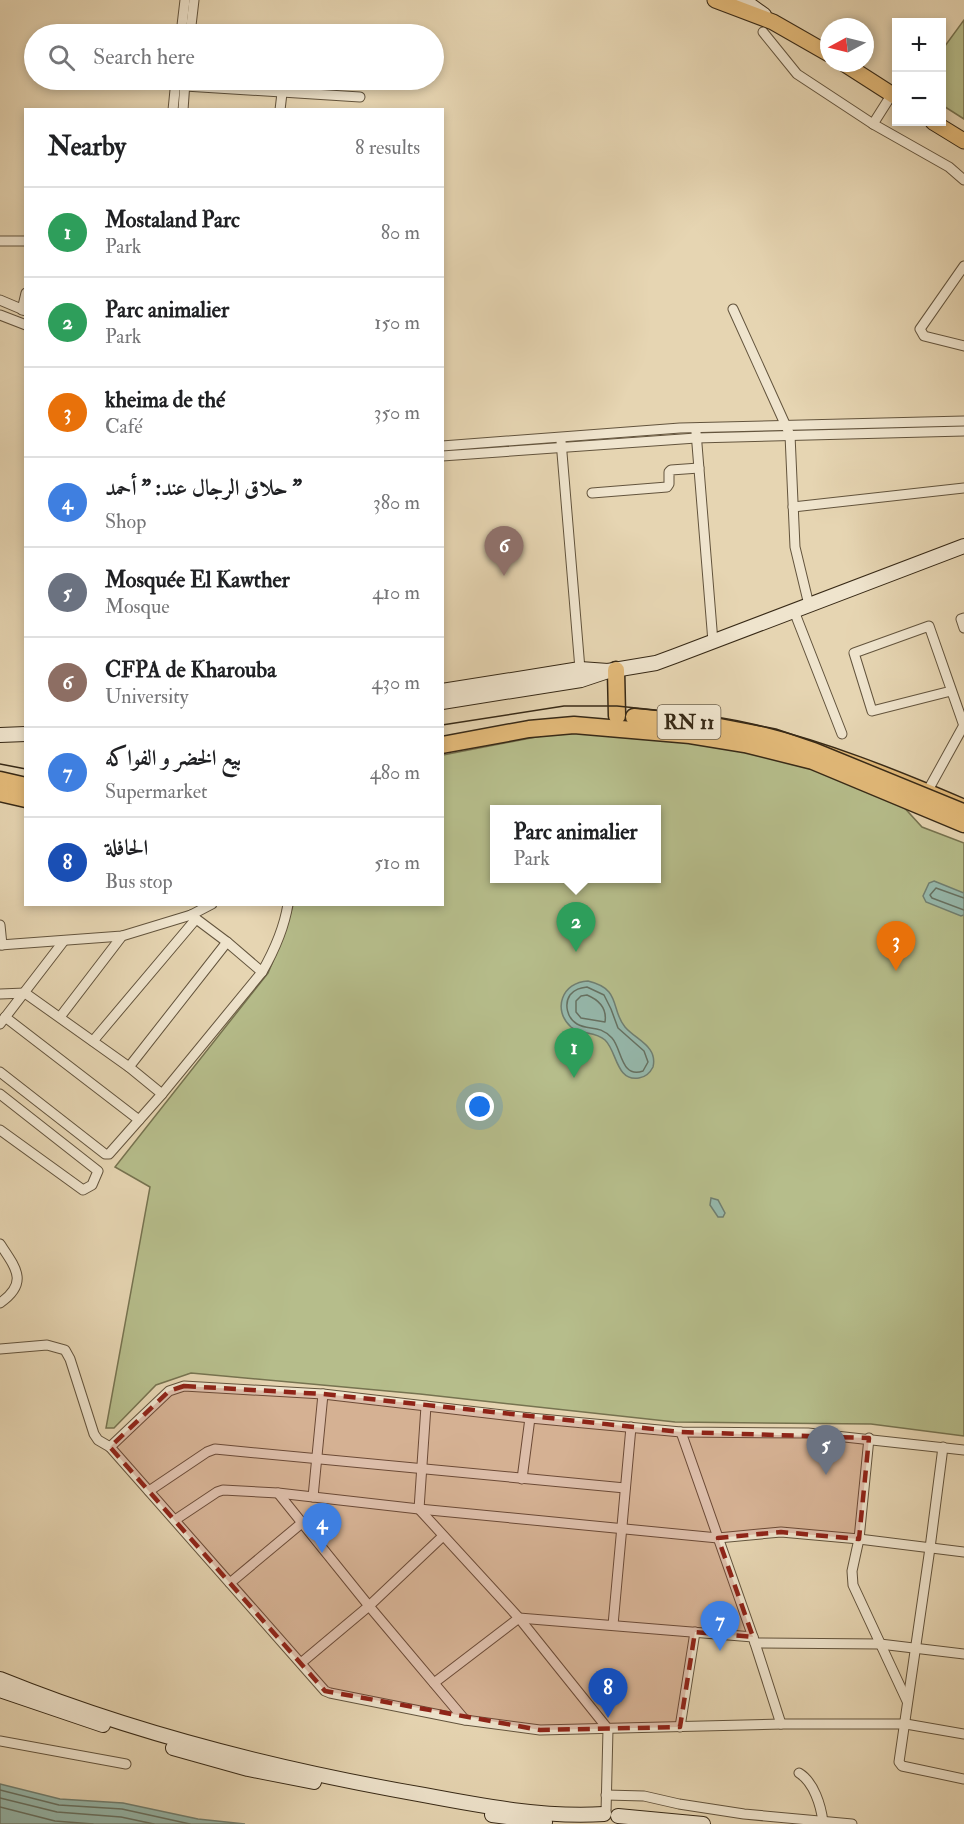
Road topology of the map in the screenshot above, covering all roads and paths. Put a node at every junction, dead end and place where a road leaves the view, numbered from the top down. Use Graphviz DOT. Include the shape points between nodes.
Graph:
graph roads {
  1 [pos="184,0"];
  2 [pos="194,0"];
  3 [pos="715,0"];
  4 [pos="743,0"];
  5 [pos="182,24"];
  6 [pos="191,24"];
  7 [pos="768,27"];
  8 [pos="820,50"];
  9 [pos="857,72"];
  10 [pos="175,90"];
  11 [pos="184,90"];
  12 [pos="253,90"];
  13 [pos="282,93"];
  14 [pos="892,94"];
  15 [pos="360,97"];
  16 [pos="892,98"];
  17 [pos="173,108"];
  18 [pos="183,108"];
  19 [pos="280,108"];
  20 [pos="873,124"];
  21 [pos="940,126"];
  22 [pos="964,141"];
  23 [pos="964,180"];
  24 [pos="0,241"];
  25 [pos="24,241"];
  26 [pos="964,266"];
  27 [pos="0,300"];
  28 [pos="733,309"];
  29 [pos="24,310"];
  30 [pos="0,315"];
  31 [pos="24,324"];
  32 [pos="964,346"];
  33 [pos="964,421"];
  34 [pos="785,425"];
  35 [pos="695,428"];
  36 [pos="964,432"];
  37 [pos="790,435"];
  38 [pos="696,438"];
  39 [pos="561,442"];
  40 [pos="444,446"];
  41 [pos="444,456"];
  42 [pos="699,468"];
  43 [pos="964,488"];
  44 [pos="592,493"];
  45 [pos="793,507"];
  46 [pos="964,546"];
  47 [pos="809,605"];
  48 [pos="794,611"];
  49 [pos="964,618"];
  50 [pos="964,628"];
  51 [pos="713,642"];
  52 [pos="580,669"];
  53 [pos="612,671"];
  54 [pos="444,691"];
  55 [pos="951,691"];
  56 [pos="444,702"];
  57 [pos="617,716"];
  58 [pos="964,725"];
  59 [pos="24,734"];
  60 [pos="842,734"];
  61 [pos="0,735"];
  62 [pos="444,735"];
  63 [pos="444,745"];
  64 [pos="0,780"];
  65 [pos="24,786"];
  66 [pos="927,792"];
  67 [pos="0,793"];
  68 [pos="24,799"];
  69 [pos="964,808"];
  70 [pos="964,824"];
  71 [pos="209,906"];
  72 [pos="288,906"];
  73 [pos="193,917"];
  74 [pos="0,925"];
  75 [pos="122,936"];
  76 [pos="63,942"];
  77 [pos="227,942"];
  78 [pos="1,945"];
  79 [pos="262,972"];
  80 [pos="25,993"];
  81 [pos="0,994"];
  82 [pos="60,1017"];
  83 [pos="3,1020"];
  84 [pos="93,1041"];
  85 [pos="129,1067"];
  86 [pos="0,1072"];
  87 [pos="0,1094"];
  88 [pos="162,1094"];
  89 [pos="139,1120"];
  90 [pos="0,1130"];
  91 [pos="0,1244"];
  92 [pos="0,1303"];
  93 [pos="0,1349"];
  94 [pos="323,1394"];
  95 [pos="426,1406"];
  96 [pos="530,1418"];
  97 [pos="631,1427"];
  98 [pos="681,1432"];
  99 [pos="869,1438"];
  100 [pos="110,1447"];
  101 [pos="943,1448"];
  102 [pos="964,1450"];
  103 [pos="317,1458"];
  104 [pos="421,1469"];
  105 [pos="522,1479"];
  106 [pos="625,1488"];
  107 [pos="149,1491"];
  108 [pos="278,1493"];
  109 [pos="313,1497"];
  110 [pos="419,1509"];
  111 [pos="175,1520"];
  112 [pos="303,1522"];
  113 [pos="623,1528"];
  114 [pos="443,1536"];
  115 [pos="718,1538"];
  116 [pos="859,1539"];
  117 [pos="930,1548"];
  118 [pos="964,1552"];
  119 [pos="230,1583"];
  120 [pos="369,1606"];
  121 [pos="519,1618"];
  122 [pos="613,1625"];
  123 [pos="695,1632"];
  124 [pos="754,1640"];
  125 [pos="880,1644"];
  126 [pos="916,1648"];
  127 [pos="964,1654"];
  128 [pos="301,1663"];
  129 [pos="0,1679"];
  130 [pos="434,1683"];
  131 [pos="0,1690"];
  132 [pos="907,1701"];
  133 [pos="465,1720"];
  134 [pos="906,1724"];
  135 [pos="781,1725"];
  136 [pos="680,1727"];
  137 [pos="608,1729"];
  138 [pos="964,1734"];
  139 [pos="0,1741"];
  140 [pos="126,1764"];
  141 [pos="799,1773"];
  142 [pos="964,1779"];
  143 [pos="606,1795"];
  144 [pos="610,1818"];
  145 [pos="823,1822"];
  146 [pos="564,1824"];
  147 [pos="703,1824"];
  148 [pos="852,1824"];
  1 -- 5 [label="street"];
  2 -- 6 [label="street"];
  3 -- 7 [label="main road"];
  4 -- 7 [label="street"];
  7 -- 8 [label="main road"];
  7 -- 20 [label="street" via="797,74"];
  9 -- 14 [label="main road"];
  10 -- 17 [label="street"];
  11 -- 18 [label="street"];
  12 -- 13 [label="street"];
  13 -- 15 [label="street"];
  13 -- 19 [label="street"];
  16 -- 20 [label="street"];
  20 -- 23 [label="street" via="949,167"];
  21 -- 22 [label="main road"];
  24 -- 25 [label="street"];
  26 -- 32 [label="street" via="920,329 924,336"];
  27 -- 29 [label="street"];
  28 -- 34 [label="street"];
  30 -- 31 [label="street"];
  33 -- 34 [label="street"];
  34 -- 35 [label="street"];
  34 -- 37 [label="street"];
  35 -- 38 [label="street"];
  35 -- 39 [label="street"];
  36 -- 37 [label="street"];
  37 -- 38 [label="street"];
  37 -- 45 [label="street"];
  38 -- 39 [label="street"];
  38 -- 42 [label="street"];
  39 -- 40 [label="street"];
  39 -- 41 [label="street"];
  39 -- 52 [label="street"];
  42 -- 44 [label="street" via="671,470 668,487"];
  42 -- 51 [label="street"];
  43 -- 45 [label="street"];
  45 -- 47 [label="street" via="795,547"];
  46 -- 47 [label="street"];
  47 -- 48 [label="street"];
  48 -- 51 [label="street"];
  48 -- 60 [label="street"];
  49 -- 50 [label="street"];
  51 -- 53 [label="street" via="656,663"];
  52 -- 53 [label="street"];
  52 -- 54 [label="street"];
  53 -- 56 [label="street" via="581,680"];
  53 -- 57 [label="highway"];
  55 -- 55 [label="street" via="929,626 854,654 872,711"];
  55 -- 58 [label="street"];
  57 -- 62 [label="highway, RN 11" via="527,719"];
  57 -- 66 [label="highway, RN 11" via="746,731 817,750"];
  58 -- 66 [label="street"];
  59 -- 61 [label="street"];
  63 -- 70 [label="highway, RN 11" via="574,725 690,735 813,761"];
  64 -- 65 [label="highway"];
  66 -- 69 [label="highway, RN 11"];
  67 -- 68 [label="highway"];
  71 -- 73 [label="street"];
  72 -- 79 [label="street"];
  73 -- 75 [label="street"];
  73 -- 77 [label="street"];
  73 -- 84 [label="street"];
  74 -- 78 [label="street"];
  75 -- 76 [label="street"];
  75 -- 82 [label="street"];
  76 -- 78 [label="street"];
  76 -- 80 [label="street"];
  77 -- 79 [label="street"];
  77 -- 85 [label="street"];
  79 -- 88 [label="street"];
  80 -- 81 [label="street"];
  80 -- 82 [label="street"];
  80 -- 83 [label="street"];
  82 -- 84 [label="street"];
  83 -- 89 [label="street"];
  84 -- 85 [label="street"];
  85 -- 88 [label="street"];
  86 -- 89 [label="street" via="105,1154"];
  87 -- 90 [label="street" via="98,1171 92,1185 83,1190"];
  88 -- 89 [label="street"];
  91 -- 92 [label="street" via="16,1268 17,1286"];
  93 -- 100 [label="street" via="47,1345 65,1350 94,1434"];
  94 -- 95 [label="street"];
  94 -- 100 [label="street" via="175,1388"];
  94 -- 103 [label="street"];
  95 -- 96 [label="street"];
  95 -- 104 [label="street"];
  96 -- 97 [label="street"];
  96 -- 105 [label="street"];
  97 -- 98 [label="street"];
  97 -- 106 [label="street"];
  98 -- 99 [label="street" via="808,1433"];
  98 -- 115 [label="street"];
  99 -- 101 [label="street"];
  99 -- 116 [label="street"];
  100 -- 107 [label="street"];
  101 -- 102 [label="street"];
  101 -- 117 [label="street"];
  103 -- 104 [label="street"];
  103 -- 107 [label="street" via="215,1449"];
  103 -- 109 [label="street"];
  104 -- 105 [label="street"];
  104 -- 110 [label="street"];
  105 -- 106 [label="street"];
  106 -- 113 [label="street"];
  107 -- 111 [label="street"];
  108 -- 109 [label="street"];
  108 -- 111 [label="street" via="223,1490"];
  108 -- 112 [label="street"];
  109 -- 110 [label="street"];
  110 -- 113 [label="street"];
  110 -- 114 [label="street"];
  111 -- 119 [label="street"];
  112 -- 119 [label="street"];
  112 -- 120 [label="street"];
  113 -- 115 [label="street"];
  113 -- 122 [label="street"];
  114 -- 120 [label="street"];
  114 -- 121 [label="street"];
  115 -- 116 [label="street" via="781,1532"];
  115 -- 124 [label="street"];
  116 -- 117 [label="street"];
  116 -- 125 [label="street" via="853,1585"];
  117 -- 118 [label="street"];
  117 -- 126 [label="street"];
  119 -- 128 [label="street"];
  120 -- 128 [label="street"];
  120 -- 130 [label="street"];
  121 -- 122 [label="street"];
  121 -- 130 [label="street"];
  121 -- 137 [label="street"];
  122 -- 123 [label="street"];
  123 -- 124 [label="street"];
  123 -- 136 [label="street"];
  124 -- 125 [label="street"];
  124 -- 135 [label="street"];
  125 -- 126 [label="street"];
  125 -- 132 [label="street"];
  126 -- 127 [label="street"];
  126 -- 132 [label="street"];
  128 -- 133 [label="street" via="330,1693"];
  129 -- 144 [label="street" via="142,1729 229,1754 450,1800"];
  130 -- 133 [label="street"];
  131 -- 146 [label="street" via="76,1718 248,1769 387,1798"];
  132 -- 134 [label="street"];
  133 -- 137 [label="street" via="540,1730"];
  134 -- 135 [label="street"];
  134 -- 138 [label="street"];
  134 -- 142 [label="street" via="900,1765"];
  135 -- 136 [label="street"];
  136 -- 137 [label="street"];
  137 -- 143 [label="street"];
  139 -- 140 [label="street"];
  141 -- 145 [label="street" via="817,1797"];
  143 -- 144 [label="street"];
  143 -- 145 [label="street" via="644,1796 697,1807"];
  144 -- 147 [label="street"];
  145 -- 148 [label="street"];
}
